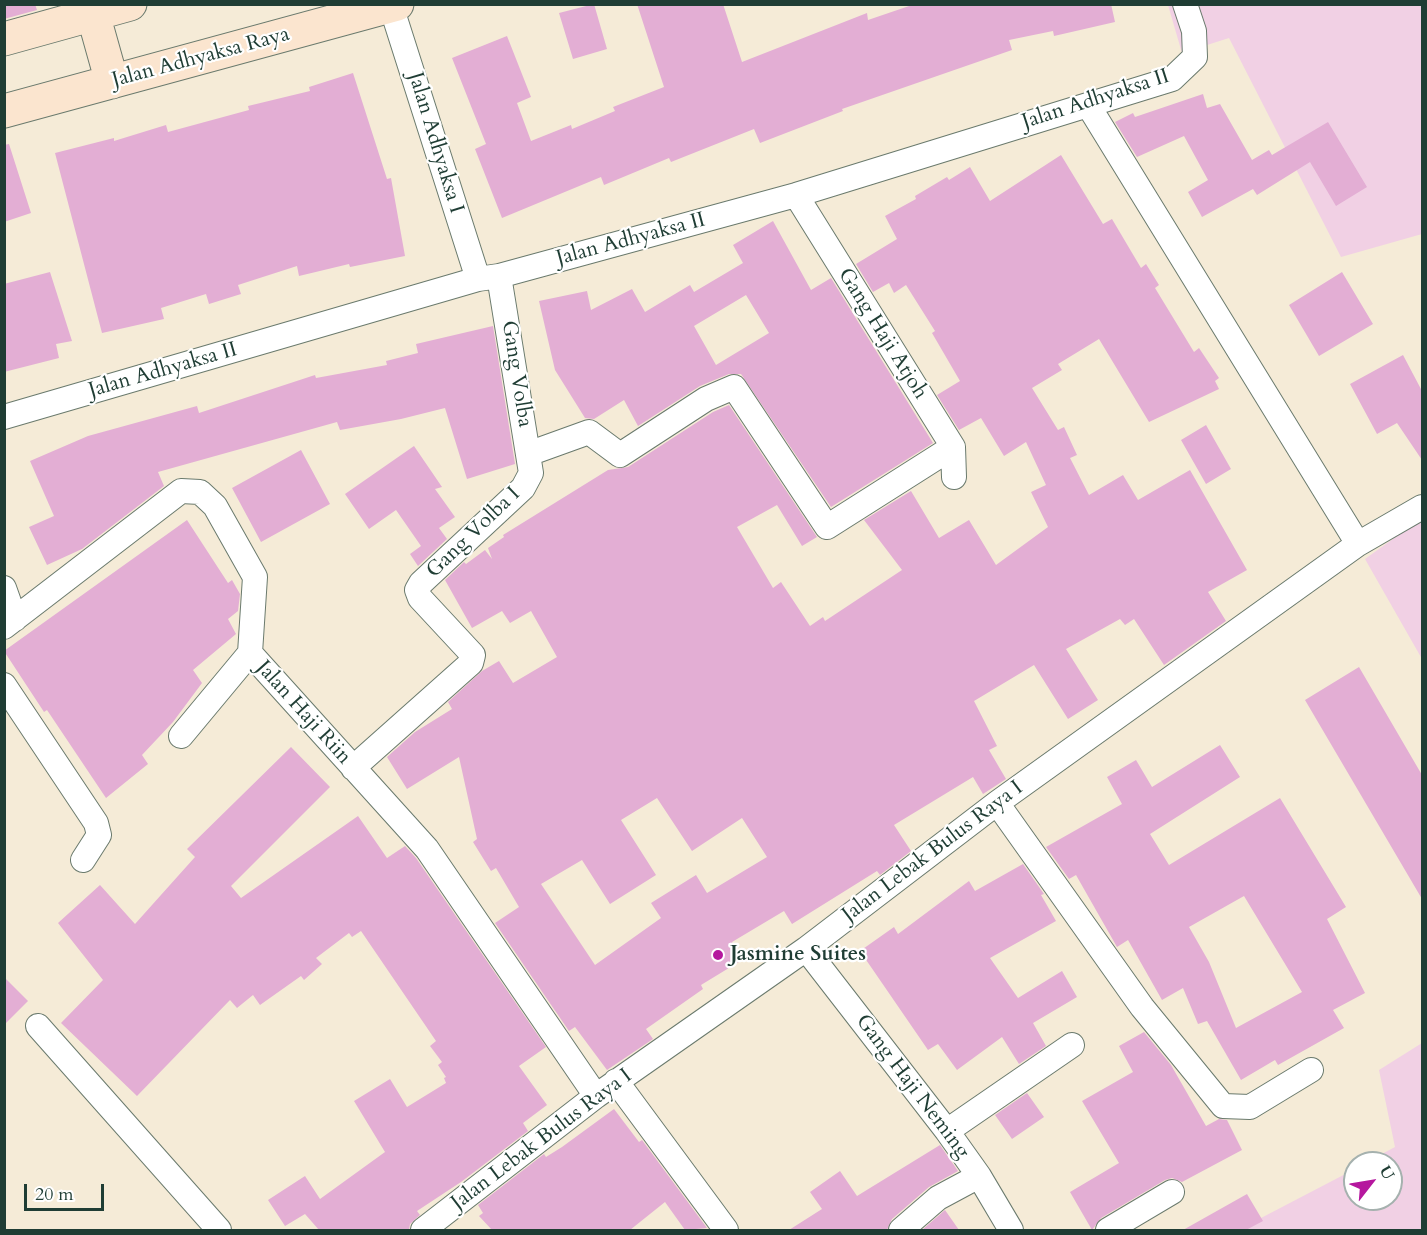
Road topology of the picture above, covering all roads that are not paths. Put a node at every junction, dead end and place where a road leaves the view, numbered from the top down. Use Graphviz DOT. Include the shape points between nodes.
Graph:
graph roads {
  1 [pos="130,4"];
  2 [pos="1185,4"];
  3 [pos="394,5"];
  4 [pos="93,14"];
  5 [pos="4,39"];
  6 [pos="112,82"];
  7 [pos="1088,105"];
  8 [pos="4,111"];
  9 [pos="796,195"];
  10 [pos="488,277"];
  11 [pos="4,417"];
  12 [pos="954,447"];
  13 [pos="529,464"];
  14 [pos="954,477"];
  15 [pos="1422,507"];
  16 [pos="1358,544"];
  17 [pos="4,588"];
  18 [pos="10,623"];
  19 [pos="250,653"];
  20 [pos="4,685"];
  21 [pos="181,736"];
  22 [pos="353,768"];
  23 [pos="997,802"];
  24 [pos="83,860"];
  25 [pos="806,949"];
  26 [pos="38,1026"];
  27 [pos="1072,1045"];
  28 [pos="1311,1070"];
  29 [pos="616,1081"];
  30 [pos="596,1096"];
  31 [pos="947,1131"];
  32 [pos="979,1176"];
  33 [pos="1172,1192"];
  34 [pos="219,1230"];
  35 [pos="423,1230"];
  36 [pos="726,1230"];
  37 [pos="901,1230"];
  38 [pos="1011,1230"];
  39 [pos="1108,1230"];
  1 -- 4 [label="main road"];
  2 -- 7 [label="street, Jalan Adhyaksa II" via="1194,31 1195,57 1172,79"];
  3 -- 6 [label="main road, Jalan Adhyaksa Raya"];
  3 -- 10 [label="street, Jalan Adhyaksa I"];
  4 -- 5 [label="main road"];
  4 -- 6 [label="main road"];
  6 -- 8 [label="main road, Jalan Adhyaksa Raya"];
  7 -- 9 [label="street, Jalan Adhyaksa II"];
  7 -- 16 [label="street"];
  9 -- 10 [label="street, Jalan Adhyaksa II"];
  9 -- 12 [label="street, Gang Haji Atjoh"];
  10 -- 11 [label="street, Jalan Adhyaksa II"];
  10 -- 13 [label="street, Gang Volba"];
  12 -- 13 [label="street" via="827,527 734,387 706,399 620,455 589,432"];
  12 -- 14 [label="street"];
  13 -- 22 [label="street, Gang Volba I" via="523,488 417,590 473,655 471,663"];
  15 -- 16 [label="street, Jalan Lebak Bulus Raya I"];
  16 -- 23 [label="street, Jalan Lebak Bulus Raya I"];
  17 -- 18 [label="street, Jalan Haji Riin"];
  18 -- 19 [label="street, Jalan Haji Riin" via="181,491 200,492 215,506 255,577"];
  19 -- 21 [label="street"];
  19 -- 22 [label="street, Jalan Haji Riin"];
  20 -- 24 [label="street" via="96,823 99,835"];
  22 -- 30 [label="street, Jalan Haji Riin" via="427,849"];
  23 -- 25 [label="street, Jalan Lebak Bulus Raya I"];
  23 -- 28 [label="street" via="1142,1007 1223,1106 1250,1107"];
  25 -- 29 [label="street, Jalan Lebak Bulus Raya I"];
  25 -- 31 [label="street, Gang Haji Neming"];
  26 -- 34 [label="street"];
  27 -- 31 [label="street"];
  29 -- 30 [label="street, Jalan Lebak Bulus Raya I"];
  29 -- 36 [label="street"];
  30 -- 35 [label="street, Jalan Lebak Bulus Raya I"];
  31 -- 32 [label="street, Gang Haji Neming"];
  32 -- 37 [label="street" via="938,1198"];
  32 -- 38 [label="street, Gang Haji Neming"];
  33 -- 39 [label="street"];
}
